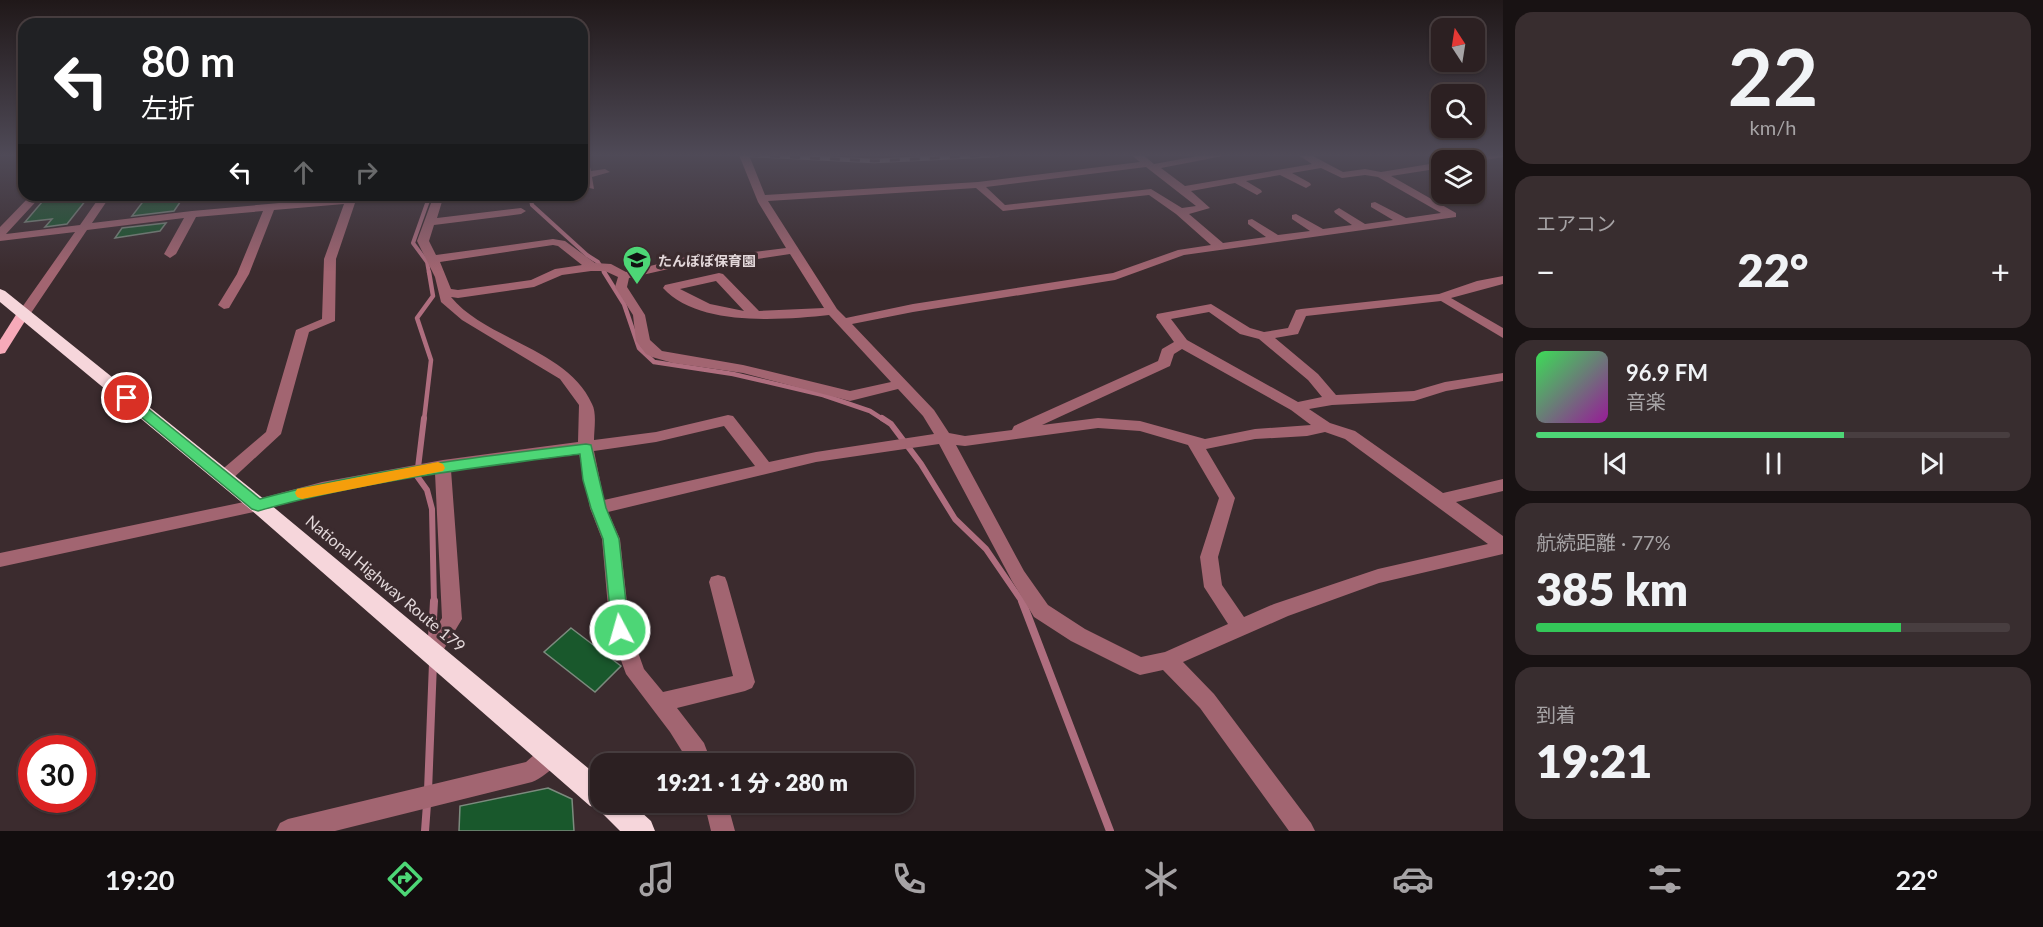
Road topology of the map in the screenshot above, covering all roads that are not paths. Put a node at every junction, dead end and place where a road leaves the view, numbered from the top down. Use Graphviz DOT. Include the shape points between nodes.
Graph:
graph roads {
  1 [pos="759,194"];
  2 [pos="831,194"];
  3 [pos="988,194"];
  4 [pos="1135,194"];
  5 [pos="1154,194"];
  6 [pos="1189,194"];
  7 [pos="1414,194"];
  8 [pos="761,198"];
  9 [pos="32,201"];
  10 [pos="102,201"];
  11 [pos="280,201"];
  12 [pos="326,201"];
  13 [pos="351,201"];
  14 [pos="437,201"];
  15 [pos="1375,205"];
  16 [pos="275,207"];
  17 [pos="521,211"];
  18 [pos="1338,211"];
  19 [pos="1180,212"];
  20 [pos="192,214"];
  21 [pos="1296,217"];
  22 [pos="1403,221"];
  23 [pos="429,222"];
  24 [pos="1252,222"];
  25 [pos="82,227"];
  26 [pos="1362,227"];
  27 [pos="1319,232"];
  28 [pos="0,236"];
  29 [pos="1274,238"];
  30 [pos="1220,246"];
  31 [pos="795,250"];
  32 [pos="170,254"];
  33 [pos="433,259"];
  34 [pos="593,268"];
  35 [pos="624,276"];
  36 [pos="1503,280"];
  37 [pos="446,292"];
  38 [pos="0,294"];
  39 [pos="1445,297"];
  40 [pos="224,305"];
  41 [pos="24,313"];
  42 [pos="757,317"];
  43 [pos="838,317"];
  44 [pos="1503,334"];
  45 [pos="1264,336"];
  46 [pos="1182,343"];
  47 [pos="0,350"];
  48 [pos="1502,378"];
  49 [pos="903,384"];
  50 [pos="1332,400"];
  51 [pos="1296,407"];
  52 [pos="1325,427"];
  53 [pos="1008,435"];
  54 [pos="944,438"];
  55 [pos="1194,441"];
  56 [pos="586,448"];
  57 [pos="443,466"];
  58 [pos="765,468"];
  59 [pos="224,477"];
  60 [pos="1503,485"];
  61 [pos="1441,500"];
  62 [pos="258,506"];
  63 [pos="598,508"];
  64 [pos="1503,546"];
  65 [pos="0,560"];
  66 [pos="718,582"];
  67 [pos="1241,628"];
  68 [pos="431,653"];
  69 [pos="1167,660"];
  70 [pos="660,702"];
  71 [pos="697,753"];
  72 [pos="551,754"];
  73 [pos="590,787"];
  74 [pos="621,813"];
  75 [pos="719,813"];
  76 [pos="288,831"];
  77 [pos="641,831"];
  78 [pos="723,831"];
  79 [pos="1303,831"];
  1 -- 8 [label="street"];
  2 -- 8 [label="street"];
  3 -- 4 [label="street" via="1003,208"];
  5 -- 19 [label="street"];
  6 -- 19 [label="street" via="1205,208"];
  7 -- 22 [label="street" via="1452,215"];
  8 -- 31 [label="street"];
  9 -- 28 [label="street"];
  10 -- 25 [label="street"];
  11 -- 16 [label="street"];
  12 -- 16 [label="street"];
  13 -- 59 [label="street" via="330,259 328,321 303,330 273,434"];
  14 -- 23 [label="street"];
  15 -- 22 [label="street"];
  16 -- 20 [label="street"];
  16 -- 40 [label="street"];
  17 -- 23 [label="street"];
  18 -- 26 [label="street"];
  19 -- 30 [label="street"];
  20 -- 25 [label="street"];
  20 -- 32 [label="street"];
  21 -- 27 [label="street"];
  22 -- 26 [label="street"];
  23 -- 33 [label="street" via="423,241"];
  24 -- 29 [label="street"];
  25 -- 28 [label="street"];
  25 -- 41 [label="street"];
  26 -- 27 [label="street"];
  27 -- 29 [label="street"];
  29 -- 30 [label="street"];
  30 -- 43 [label="street" via="1182,252 1115,276"];
  31 -- 35 [label="street" via="686,261"];
  31 -- 43 [label="street"];
  33 -- 34 [label="street" via="553,242 561,243"];
  33 -- 37 [label="street"];
  34 -- 35 [label="street" via="607,267"];
  34 -- 37 [label="street" via="559,272 534,283 458,294"];
  35 -- 49 [label="street" via="621,287 639,315 643,340 657,354 743,369 849,396"];
  36 -- 39 [label="street"];
  37 -- 56 [label="street" via="445,299 466,317 565,376 586,405"];
  38 -- 41 [label="highway, National Highway Route 179"];
  39 -- 44 [label="street"];
  39 -- 45 [label="street" via="1301,313 1293,331"];
  41 -- 47 [label="main road"];
  41 -- 59 [label="highway, National Highway Route 179"];
  42 -- 42 [label="street" via="682,299 669,288 719,277"];
  42 -- 43 [label="street"];
  43 -- 49 [label="street"];
  45 -- 46 [label="street" via="1245,331 1211,308 1162,317"];
  45 -- 50 [label="street" via="1313,377"];
  46 -- 51 [label="street"];
  46 -- 53 [label="street" via="1167,352 1165,363"];
  48 -- 50 [label="street" via="1414,396"];
  49 -- 54 [label="street" via="929,413"];
  50 -- 51 [label="street"];
  51 -- 52 [label="street"];
  52 -- 55 [label="street" via="1205,444"];
  52 -- 61 [label="street" via="1350,435"];
  53 -- 54 [label="street" via="965,441"];
  53 -- 55 [label="street" via="1098,423 1140,426"];
  54 -- 58 [label="street"];
  54 -- 69 [label="street" via="1041,611 1078,635 1140,666"];
  55 -- 67 [label="street" via="1227,498 1209,557 1213,587"];
  56 -- 57 [label="street"];
  56 -- 58 [label="street" via="728,420"];
  56 -- 63 [label="street"];
  57 -- 62 [label="street" via="322,488"];
  57 -- 68 [label="street" via="452,619"];
  58 -- 63 [label="street"];
  59 -- 62 [label="highway, National Highway Route 179"];
  60 -- 61 [label="street"];
  61 -- 64 [label="street"];
  62 -- 65 [label="street"];
  62 -- 68 [label="highway, National Highway Route 179"];
  63 -- 70 [label="street" via="611,539 620,630 636,674"];
  64 -- 67 [label="street" via="1378,576"];
  66 -- 70 [label="street" via="745,682"];
  67 -- 69 [label="street"];
  68 -- 72 [label="highway, National Highway Route 179"];
  69 -- 79 [label="street" via="1207,701"];
  70 -- 71 [label="street"];
  72 -- 73 [label="highway, National Highway Route 179"];
  72 -- 76 [label="street" via="532,771"];
  74 -- 77 [label="highway"];
  75 -- 78 [label="street"];
}
